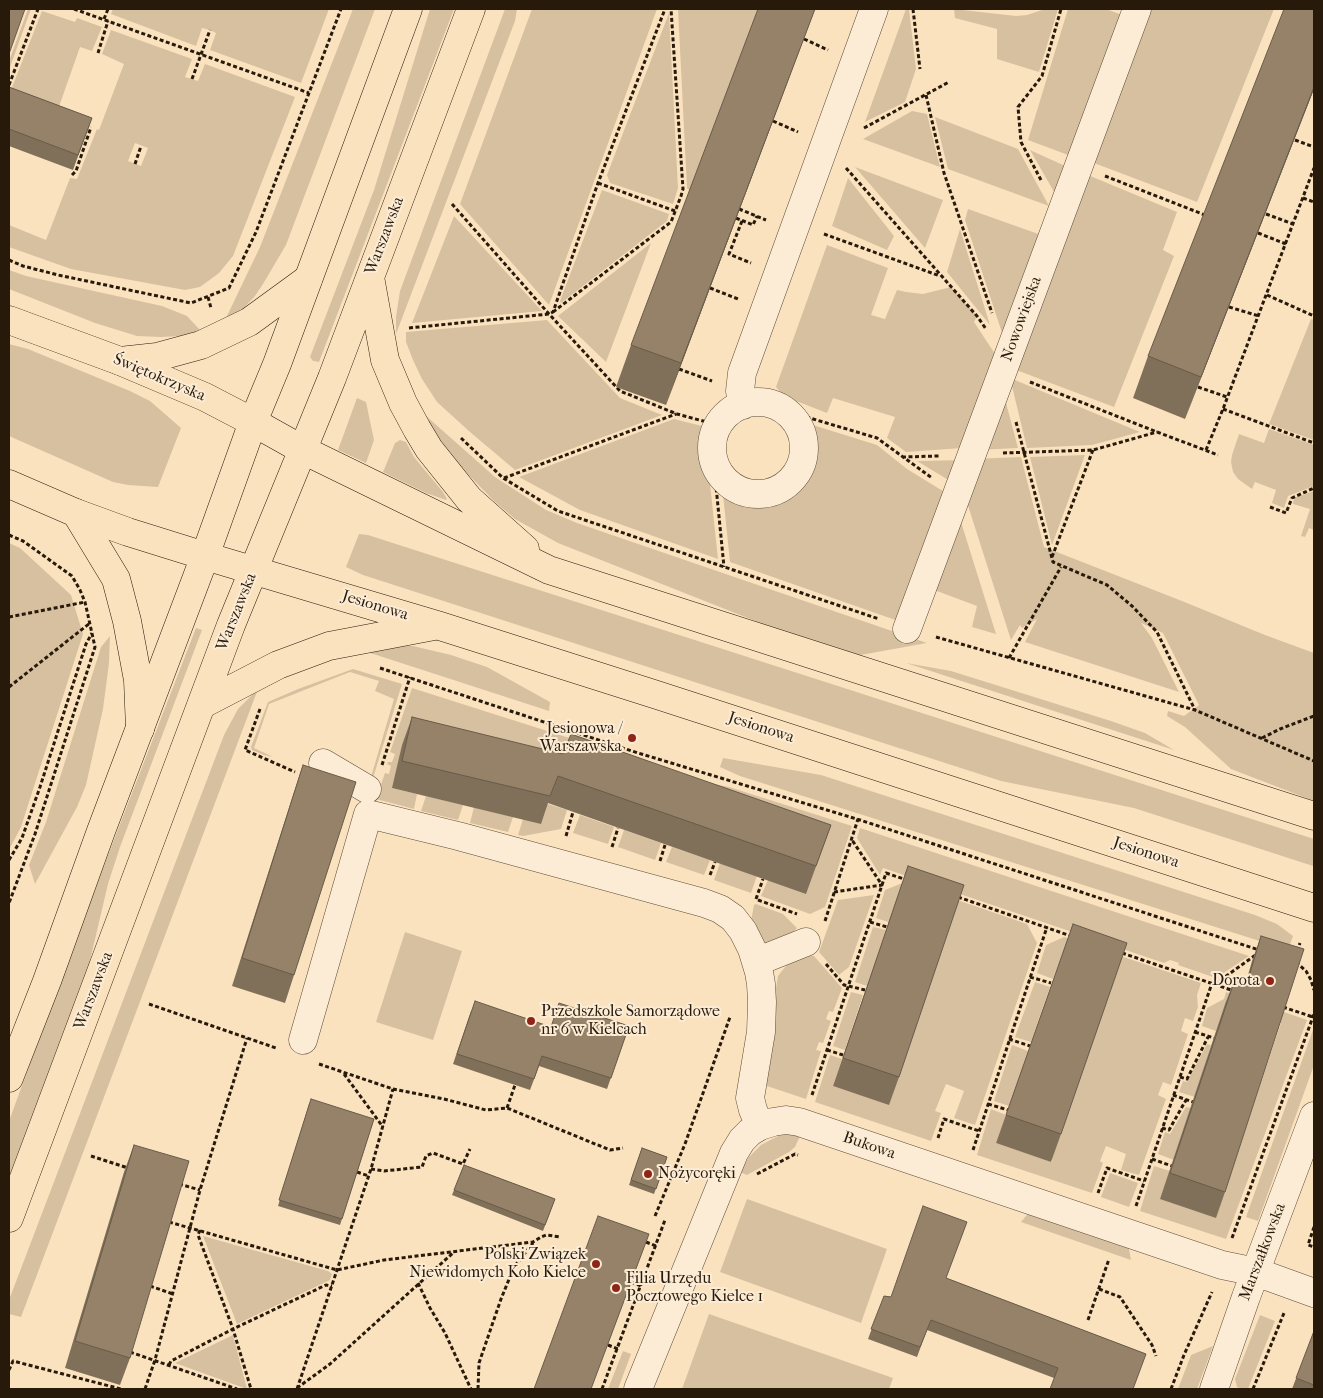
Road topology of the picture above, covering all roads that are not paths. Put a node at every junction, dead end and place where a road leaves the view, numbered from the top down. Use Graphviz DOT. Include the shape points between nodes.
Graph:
graph roads {
  1 [pos="408,9"];
  2 [pos="471,9"];
  3 [pos="874,9"];
  4 [pos="1137,9"];
  5 [pos="370,276"];
  6 [pos="308,279"];
  7 [pos="9,320"];
  8 [pos="120,361"];
  9 [pos="743,404"];
  10 [pos="254,422"];
  11 [pos="303,450"];
  12 [pos="9,484"];
  13 [pos="76,513"];
  14 [pos="205,556"];
  15 [pos="254,570"];
  16 [pos="548,570"];
  17 [pos="440,626"];
  18 [pos="907,629"];
  19 [pos="201,706"];
  20 [pos="140,728"];
  21 [pos="323,763"];
  22 [pos="374,781"];
  23 [pos="1314,816"];
  24 [pos="1314,908"];
  25 [pos="817,941"];
  26 [pos="756,962"];
  27 [pos="298,1050"];
  28 [pos="9,1078"];
  29 [pos="1314,1116"];
  30 [pos="760,1126"];
  31 [pos="9,1218"];
  32 [pos="1256,1272"];
  33 [pos="1314,1293"];
  34 [pos="638,1389"];
  35 [pos="1216,1389"];
  1 -- 6 [label="main road"];
  2 -- 5 [label="main road, Warszawska"];
  3 -- 9 [label="street" via="741,378"];
  4 -- 18 [label="street, Nowowiejska"];
  5 -- 11 [label="main road, Warszawska"];
  5 -- 16 [label="main road" via="385,360 402,403 429,449 469,499"];
  6 -- 8 [label="main road" via="249,322 210,341 180,352"];
  6 -- 10 [label="main road"];
  7 -- 8 [label="main road, Świętokrzyska"];
  8 -- 10 [label="main road, Świętokrzyska"];
  9 -- 9 [label="street" via="772,404 797,417 804,450 801,464 782,487 768,493 753,494 739,490 727,482 712,456 718,425"];
  10 -- 11 [label="main road, Świętokrzyska"];
  10 -- 14 [label="main road"];
  11 -- 15 [label="main road, Warszawska"];
  11 -- 16 [label="main road"];
  12 -- 13 [label="main road"];
  13 -- 14 [label="main road"];
  13 -- 20 [label="main road" via="116,579 122,597 138,680"];
  14 -- 15 [label="main road, Jesionowa"];
  14 -- 20 [label="main road"];
  15 -- 17 [label="main road, Jesionowa"];
  15 -- 19 [label="main road, Warszawska"];
  16 -- 23 [label="main road"];
  17 -- 19 [label="main road" via="329,646 278,665"];
  17 -- 24 [label="main road, Jesionowa"];
  19 -- 31 [label="main road, Warszawska"];
  20 -- 28 [label="main road"];
  21 -- 22 [label="street"];
  25 -- 26 [label="street"];
  26 -- 27 [label="street" via="738,924 714,907 368,814"];
  26 -- 30 [label="street" via="762,994 762,1019 750,1098"];
  29 -- 32 [label="street, Marszałkowska"];
  30 -- 32 [label="street, Bukowa" via="786,1120 799,1122 1222,1265"];
  30 -- 34 [label="street, Bukowa" via="742,1140 734,1153"];
  32 -- 33 [label="street, Bukowa"];
  32 -- 35 [label="street, Marszałkowska"];
}
